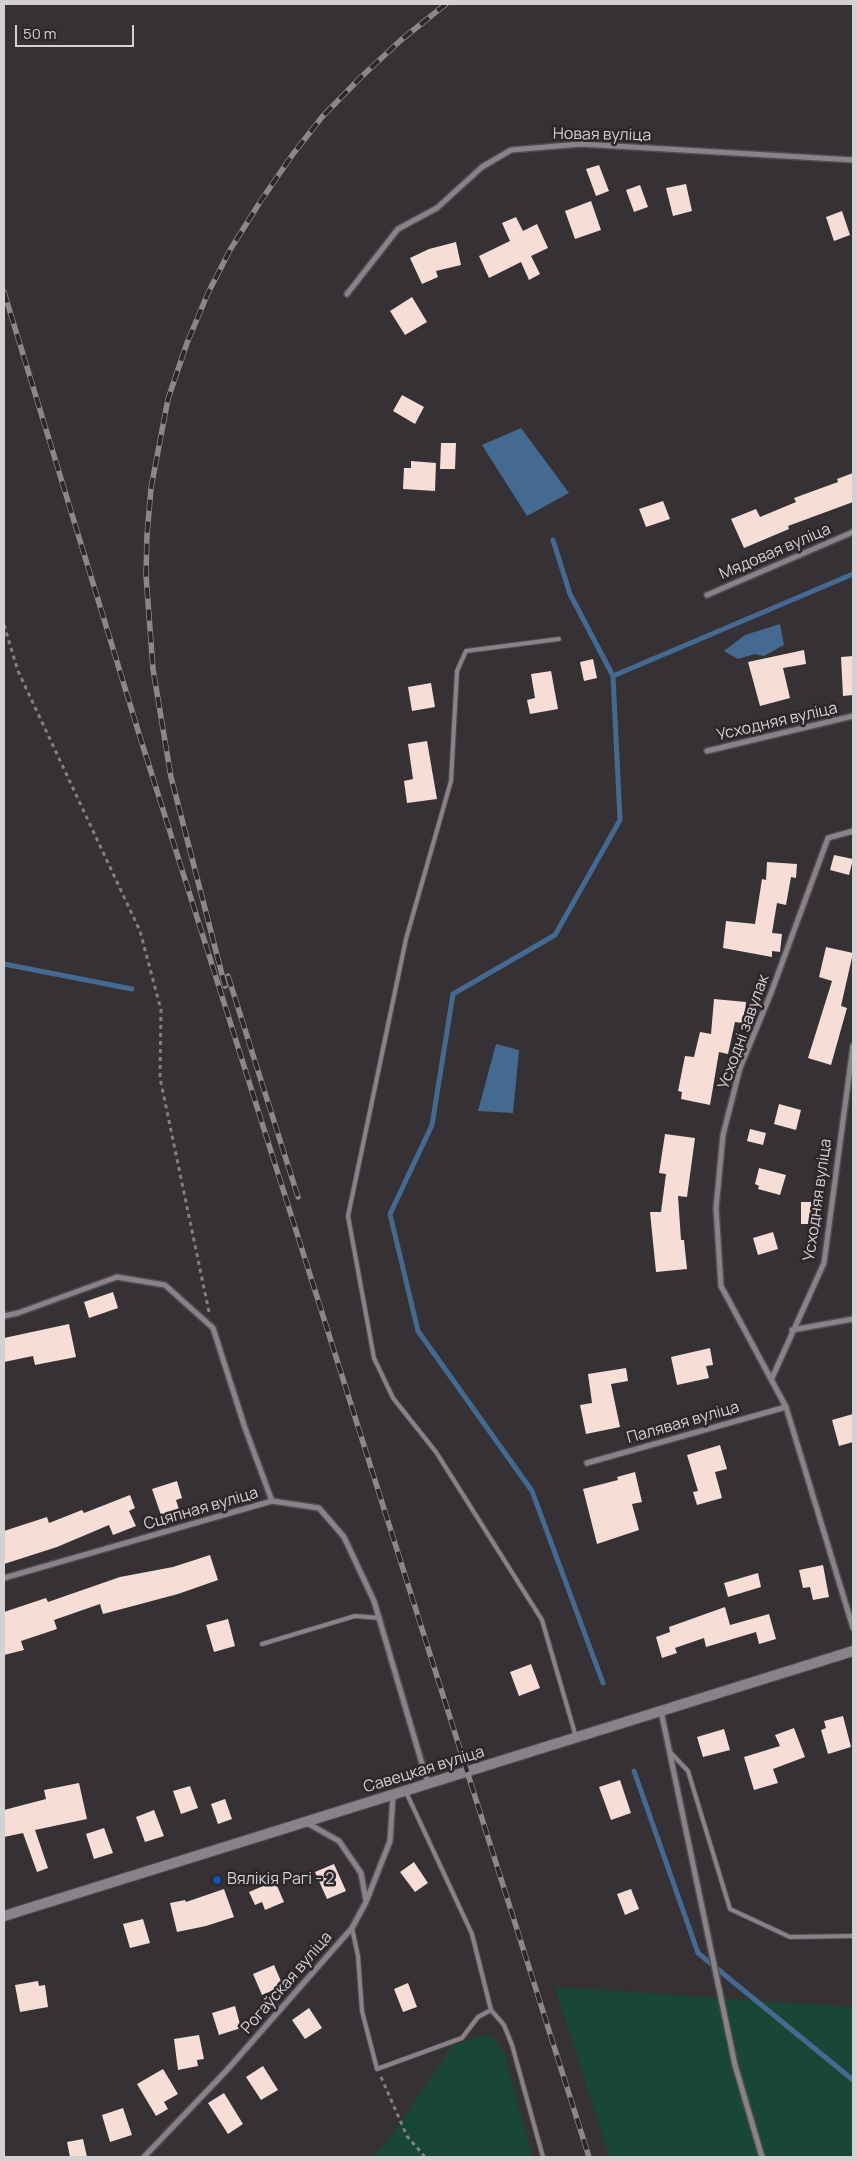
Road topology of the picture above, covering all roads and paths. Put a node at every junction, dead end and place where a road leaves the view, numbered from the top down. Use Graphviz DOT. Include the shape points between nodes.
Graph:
graph roads {
  1 [pos="853,160"];
  2 [pos="347,294"];
  3 [pos="853,532"];
  4 [pos="707,595"];
  5 [pos="4,625"];
  6 [pos="559,639"];
  7 [pos="853,716"];
  8 [pos="707,751"];
  9 [pos="853,832"];
  10 [pos="853,1046"];
  11 [pos="4,1316"];
  12 [pos="853,1319"];
  13 [pos="213,1328"];
  14 [pos="792,1330"];
  15 [pos="772,1378"];
  16 [pos="786,1408"];
  17 [pos="587,1463"];
  18 [pos="272,1501"];
  19 [pos="4,1578"];
  20 [pos="380,1618"];
  21 [pos="853,1628"];
  22 [pos="262,1644"];
  23 [pos="853,1651"];
  24 [pos="660,1711"];
  25 [pos="577,1739"];
  26 [pos="668,1750"];
  27 [pos="428,1785"];
  28 [pos="406,1792"];
  29 [pos="393,1796"];
  30 [pos="307,1822"];
  31 [pos="366,1902"];
  32 [pos="4,1916"];
  33 [pos="352,1928"];
  34 [pos="853,1936"];
  35 [pos="492,2010"];
  36 [pos="377,2069"];
  37 [pos="144,2157"];
  38 [pos="425,2157"];
  39 [pos="543,2157"];
  40 [pos="762,2157"];
  1 -- 2 [label="street, Новая вуліца" via="581,144 511,150 482,167 437,208 398,229"];
  3 -- 4 [label="street, Мядовая вуліца"];
  5 -- 13 [label="path" via="18,671 140,931 161,1010 160,1078"];
  6 -- 25 [label="lane" via="466,651 457,671 451,782 406,939 348,1216 374,1358 393,1398 436,1452 542,1620"];
  7 -- 8 [label="street, Усходняя вуліца"];
  9 -- 15 [label="street, Усходні завулак" via="828,838 740,1068 723,1135 716,1208 721,1286"];
  10 -- 14 [label="street, Усходняя вуліца" via="824,1263"];
  11 -- 13 [label="street" via="117,1277 165,1285"];
  12 -- 14 [label="street"];
  13 -- 18 [label="street"];
  14 -- 15 [label="street, Усходняя вуліца"];
  15 -- 16 [label="street, Усходні завулак"];
  16 -- 17 [label="street, Палявая вуліца"];
  16 -- 21 [label="street, Усходні завулак"];
  18 -- 19 [label="street, Сцяпная вуліца"];
  18 -- 20 [label="street, Сцяпная вуліца" via="319,1508 344,1537"];
  20 -- 22 [label="lane" via="355,1616"];
  20 -- 27 [label="street, Сцяпная вуліца"];
  23 -- 24 [label="main road, Савецкая вуліца"];
  24 -- 25 [label="main road, Савецкая вуліца"];
  24 -- 26 [label="street"];
  25 -- 27 [label="main road, Савецкая вуліца"];
  26 -- 34 [label="lane" via="688,1771 730,1909 790,1936"];
  26 -- 40 [label="street" via="735,2065"];
  27 -- 28 [label="main road, Савецкая вуліца"];
  28 -- 29 [label="main road, Савецкая вуліца"];
  28 -- 35 [label="lane" via="472,1934"];
  29 -- 30 [label="main road, Савецкая вуліца"];
  29 -- 31 [label="street, Рогаўская вуліца" via="390,1841"];
  30 -- 31 [label="street" via="339,1841 361,1873"];
  30 -- 32 [label="main road, Савецкая вуліца"];
  31 -- 33 [label="street, Рогаўская вуліца"];
  33 -- 36 [label="lane" via="358,1956 362,2011"];
  33 -- 37 [label="street, Рогаўская вуліца" via="227,2070"];
  35 -- 36 [label="lane" via="478,2017 462,2038"];
  35 -- 39 [label="lane" via="504,2025 512,2045"];
  36 -- 38 [label="path" via="407,2136"];
}
